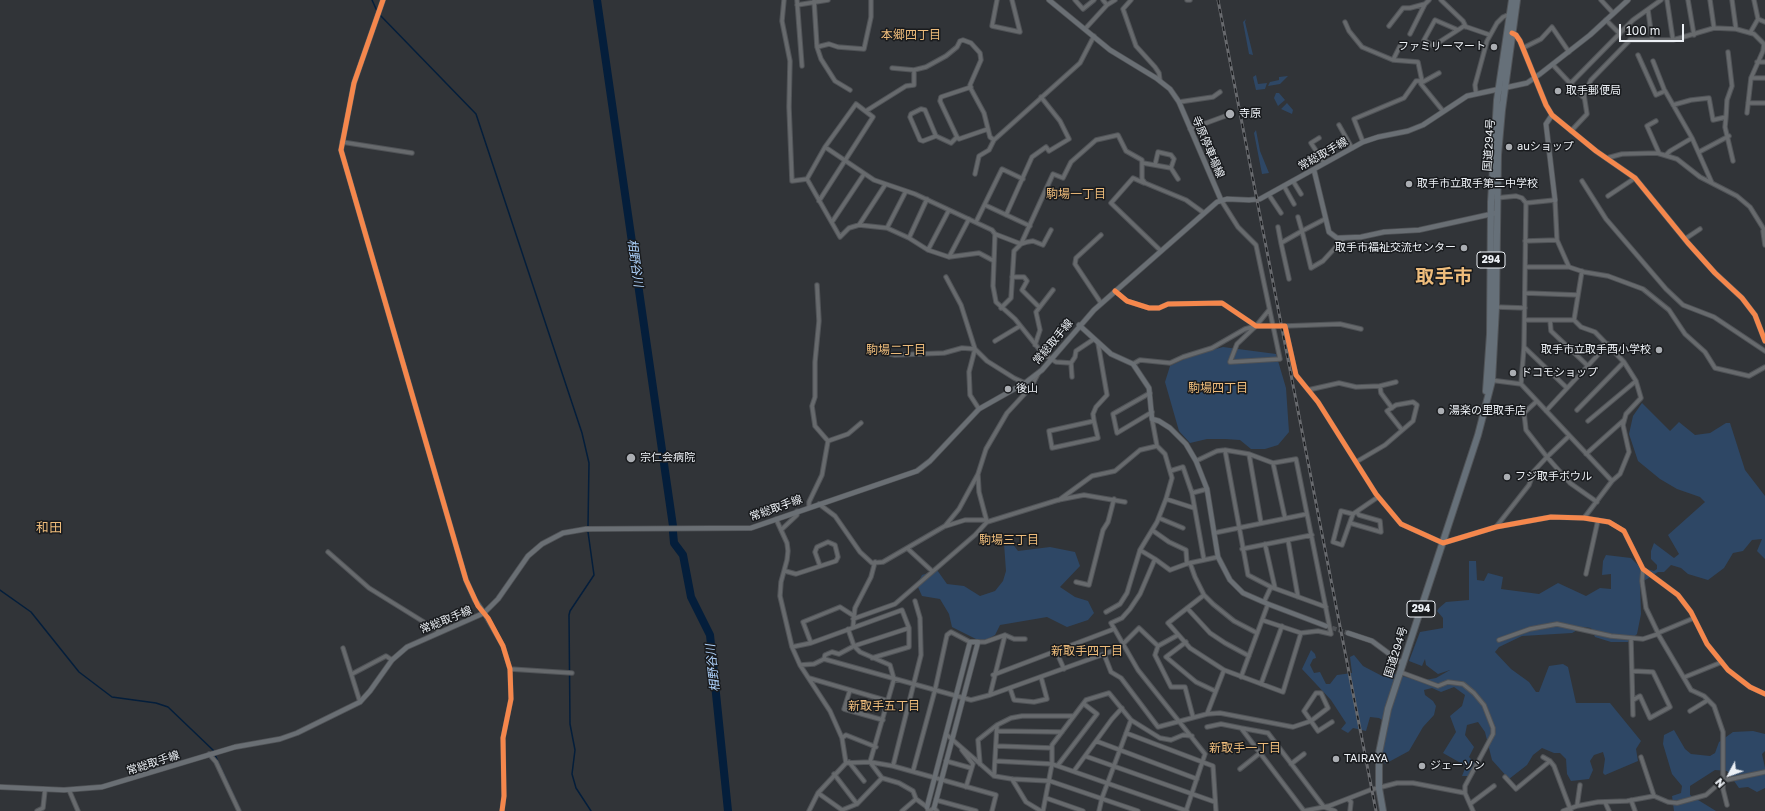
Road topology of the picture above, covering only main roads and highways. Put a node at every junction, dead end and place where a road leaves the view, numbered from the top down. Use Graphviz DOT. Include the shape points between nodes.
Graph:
graph roads {
  1 [pos="1512,0"];
  2 [pos="1517,0"];
  3 [pos="1512,14"];
  4 [pos="1501,90"];
  5 [pos="1493,214"];
  6 [pos="1384,811"];
  1 -- 3 [label="highway, 国道294号 / 294"];
  2 -- 3 [label="highway, 国道294号 / 294"];
  3 -- 4 [label="highway, 国道294号 / 294"];
  3 -- 4 [label="highway, 国道294号 / 294" via="1512,33"];
  4 -- 5 [label="highway, 国道294号 / 294"];
  4 -- 5 [label="highway, 国道294号 / 294"];
  5 -- 6 [label="highway, 国道294号 / 294" via="1490,380 1478,435 1384,726 1379,753 1379,788"];
}
